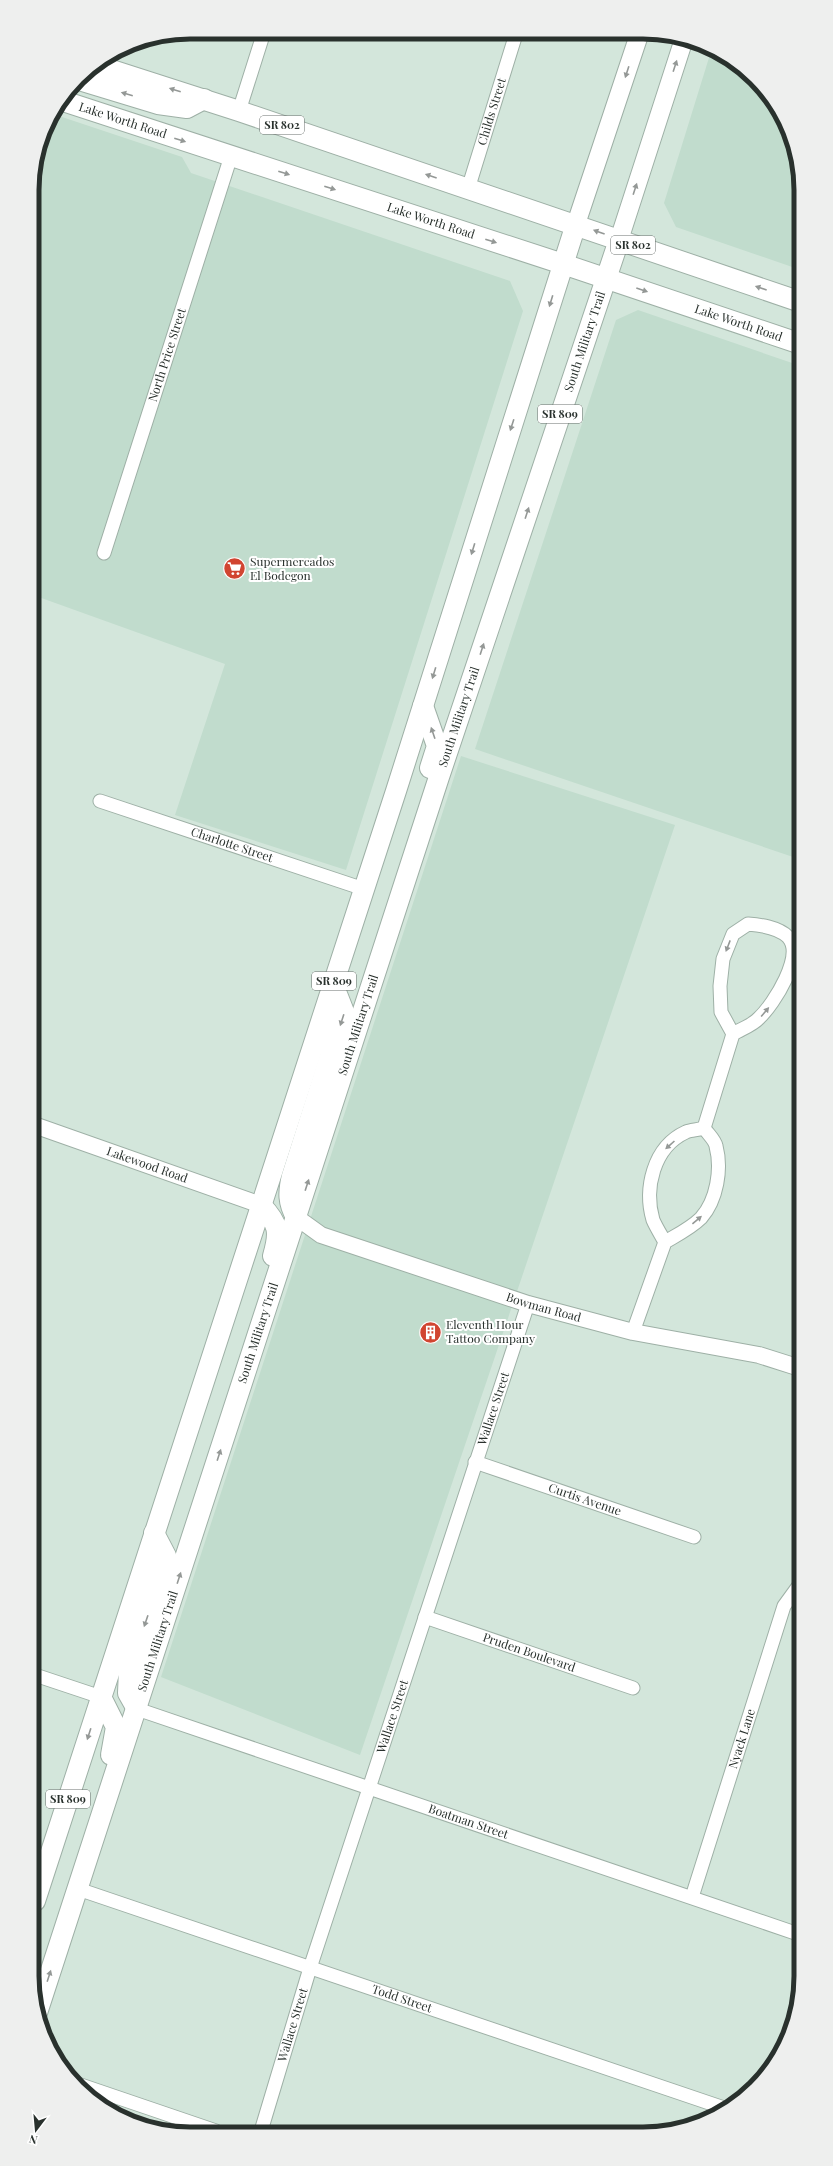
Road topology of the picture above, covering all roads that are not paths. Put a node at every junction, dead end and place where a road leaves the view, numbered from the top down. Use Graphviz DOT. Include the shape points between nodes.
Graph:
graph roads {
  1 [pos="262,39"];
  2 [pos="514,39"];
  3 [pos="638,39"];
  4 [pos="682,44"];
  5 [pos="102,67"];
  6 [pos="84,82"];
  7 [pos="204,99"];
  8 [pos="67,102"];
  9 [pos="239,111"];
  10 [pos="231,156"];
  11 [pos="468,189"];
  12 [pos="576,224"];
  13 [pos="619,240"];
  14 [pos="563,264"];
  15 [pos="606,278"];
  16 [pos="794,300"];
  17 [pos="794,342"];
  18 [pos="104,553"];
  19 [pos="424,706"];
  20 [pos="100,801"];
  21 [pos="364,889"];
  22 [pos="377,970"];
  23 [pos="333,984"];
  24 [pos="733,1034"];
  25 [pos="39,1128"];
  26 [pos="704,1128"];
  27 [pos="261,1205"];
  28 [pos="296,1217"];
  29 [pos="665,1242"];
  30 [pos="528,1304"];
  31 [pos="633,1332"];
  32 [pos="794,1366"];
  33 [pos="232,1416"];
  34 [pos="475,1462"];
  35 [pos="154,1533"];
  36 [pos="694,1538"];
  37 [pos="794,1592"];
  38 [pos="424,1617"];
  39 [pos="39,1676"];
  40 [pos="633,1688"];
  41 [pos="101,1697"];
  42 [pos="137,1709"];
  43 [pos="369,1787"];
  44 [pos="96,1834"];
  45 [pos="39,1875"];
  46 [pos="78,1889"];
  47 [pos="692,1897"];
  48 [pos="794,1933"];
  49 [pos="310,1968"];
  50 [pos="41,2001"];
  51 [pos="87,2087"];
  52 [pos="719,2106"];
  53 [pos="204,2127"];
  54 [pos="262,2127"];
  1 -- 9 [label="street"];
  2 -- 11 [label="street, Childs Street"];
  3 -- 12 [label="main road, one-way"];
  13 -- 4 [label="main road, South Military Trail, one-way"];
  7 -- 5 [label="main road, SR 802, one-way"];
  7 -- 6 [label="main road, one-way" via="187,108 158,104"];
  7 -- 9 [label="main road, SR 802"];
  8 -- 10 [label="main road, Lake Worth Road, one-way"];
  11 -- 9 [label="main road, SR 802, one-way"];
  10 -- 14 [label="main road, Lake Worth Road, one-way"];
  10 -- 18 [label="street, North Price Street"];
  11 -- 12 [label="main road, SR 802"];
  13 -- 12 [label="main road, SR 802, one-way"];
  12 -- 14 [label="main road, SR 809"];
  13 -- 15 [label="main road, South Military Trail / SR 809"];
  16 -- 13 [label="main road, SR 802, one-way"];
  14 -- 15 [label="main road, Lake Worth Road"];
  14 -- 19 [label="main road, SR 809, one-way"];
  15 -- 17 [label="main road, Lake Worth Road, one-way"];
  22 -- 15 [label="main road, South Military Trail / SR 809, one-way"];
  19 -- 21 [label="main road, SR 809"];
  22 -- 19 [label="main road, one-way" via="371,953 437,746"];
  20 -- 21 [label="street, Charlotte Street"];
  21 -- 23 [label="main road, SR 809"];
  28 -- 22 [label="main road, South Military Trail / SR 809, one-way"];
  23 -- 27 [label="main road, SR 809"];
  23 -- 28 [label="main road, one-way" via="344,1012 292,1176 288,1194"];
  24 -- 24 [label="street, one-way" via="758,1019 772,1003 786,980 794,946 777,930 748,924 733,934 723,959 720,986 721,1012"];
  24 -- 26 [label="street"];
  25 -- 27 [label="street, Lakewood Road"];
  29 -- 26 [label="street, one-way" via="701,1218 714,1195 718,1177 717,1150"];
  26 -- 29 [label="street, one-way" via="686,1133 666,1148 654,1166 649,1196 654,1221"];
  27 -- 33 [label="main road" via="272,1216 278,1238 232,1390"];
  27 -- 35 [label="main road, SR 809"];
  28 -- 30 [label="street, Bowman Road" via="321,1235"];
  28 -- 33 [label="main road, South Military Trail / SR 809"];
  29 -- 31 [label="street"];
  30 -- 31 [label="street, Bowman Road"];
  30 -- 34 [label="street, Wallace Street"];
  31 -- 32 [label="street, Bowman Road" via="758,1354"];
  42 -- 33 [label="main road, South Military Trail / SR 809, one-way"];
  34 -- 36 [label="street, Curtis Avenue"];
  34 -- 38 [label="street, Wallace Street"];
  35 -- 41 [label="main road, SR 809"];
  35 -- 42 [label="main road, one-way" via="166,1556 129,1669 128,1693"];
  37 -- 47 [label="street, Nyack Lane" via="784,1606"];
  38 -- 40 [label="street, Pruden Boulevard"];
  38 -- 43 [label="street, Wallace Street"];
  39 -- 41 [label="street"];
  41 -- 44 [label="main road" via="116,1727 114,1749 91,1815"];
  41 -- 45 [label="main road, SR 809, one-way"];
  42 -- 43 [label="street, Boatman Street"];
  42 -- 44 [label="main road, South Military Trail / SR 809"];
  43 -- 47 [label="street, Boatman Street"];
  43 -- 49 [label="street, Wallace Street"];
  44 -- 46 [label="main road, South Military Trail / SR 809"];
  46 -- 49 [label="street, Todd Street"];
  50 -- 46 [label="main road, South Military Trail / SR 809, one-way"];
  47 -- 48 [label="street, Boatman Street"];
  49 -- 52 [label="street, Todd Street"];
  49 -- 54 [label="street, Wallace Street"];
  51 -- 53 [label="street"];
}
